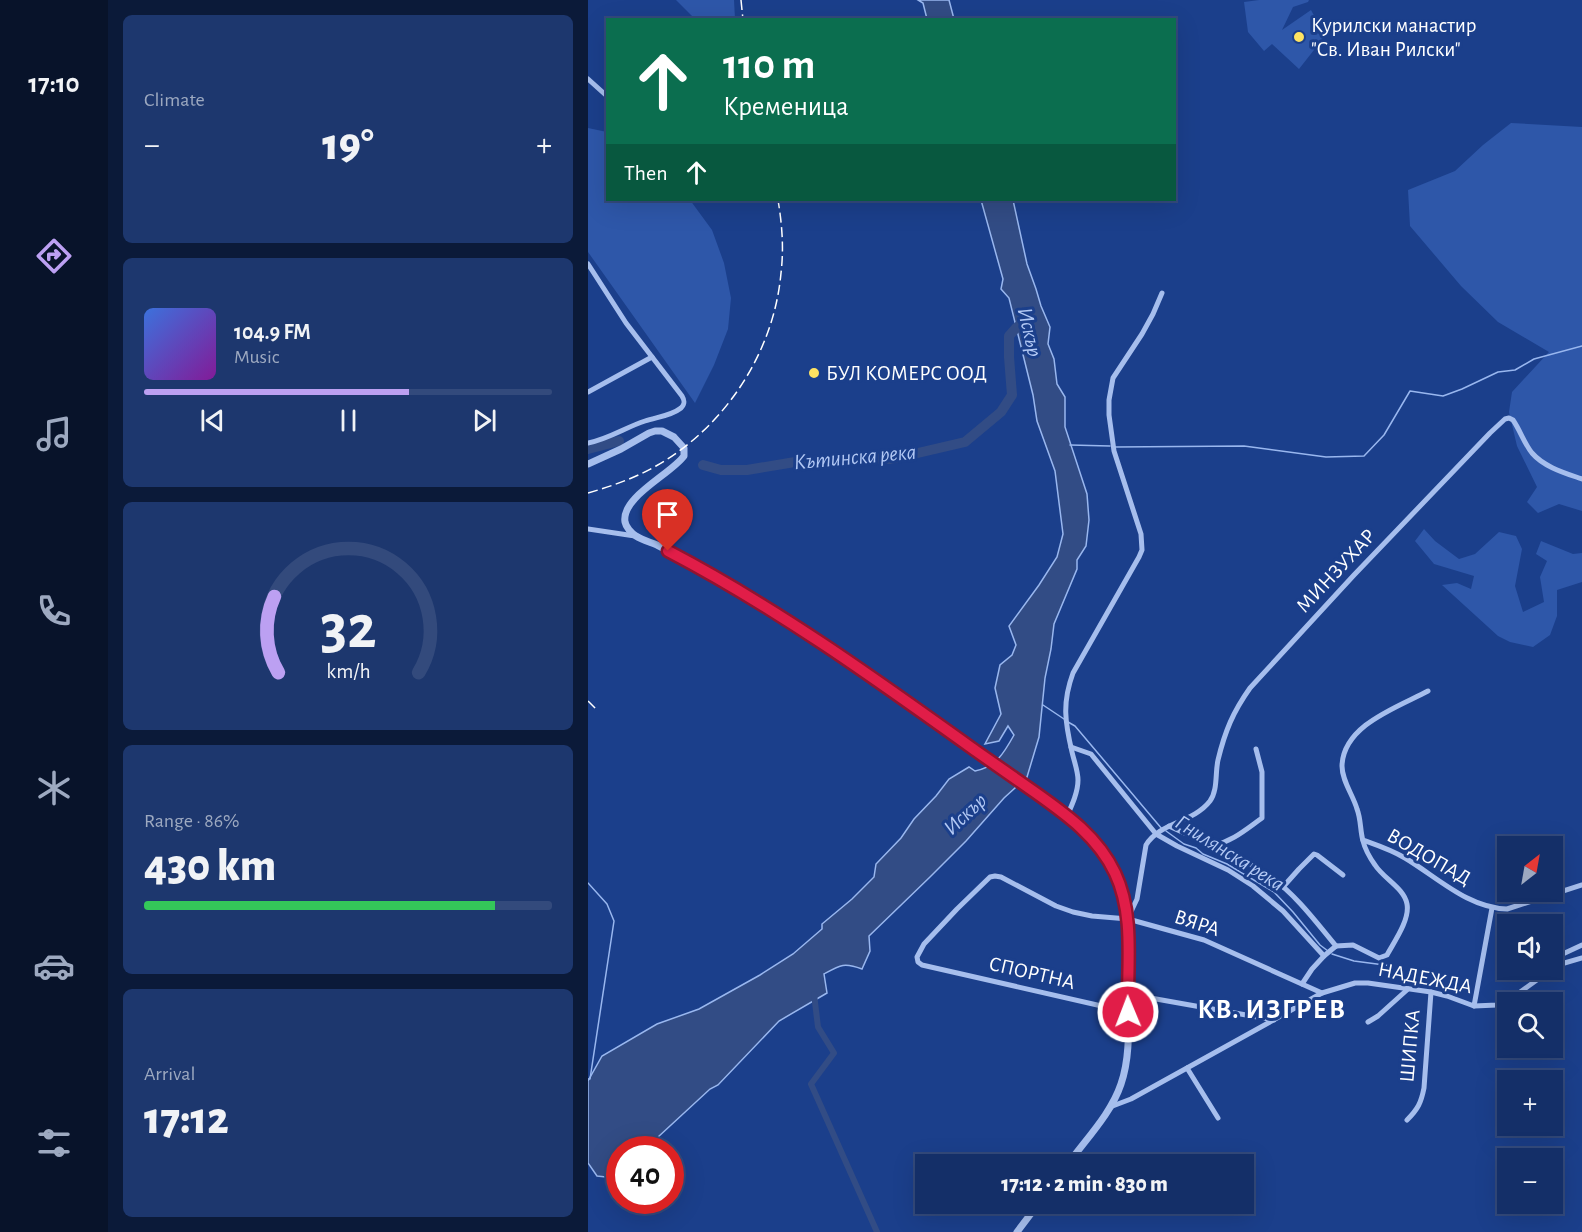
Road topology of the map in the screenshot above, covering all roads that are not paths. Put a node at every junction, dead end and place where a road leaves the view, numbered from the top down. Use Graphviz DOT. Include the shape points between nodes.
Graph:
graph roads {
  1 [pos="588,79"];
  2 [pos="606,95"];
  3 [pos="589,268"];
  4 [pos="1162,292"];
  5 [pos="652,357"];
  6 [pos="588,392"];
  7 [pos="588,443"];
  8 [pos="588,464"];
  9 [pos="1582,478"];
  10 [pos="588,530"];
  11 [pos="635,536"];
  12 [pos="1428,691"];
  13 [pos="1071,747"];
  14 [pos="1256,749"];
  15 [pos="1067,816"];
  16 [pos="1167,826"];
  17 [pos="1157,833"];
  18 [pos="1363,840"];
  19 [pos="1212,846"];
  20 [pos="1343,875"];
  21 [pos="1582,885"];
  22 [pos="1283,887"];
  23 [pos="1492,908"];
  24 [pos="1128,920"];
  25 [pos="1582,945"];
  26 [pos="1334,947"];
  27 [pos="1563,954"];
  28 [pos="1325,955"];
  29 [pos="1582,958"];
  30 [pos="1563,963"];
  31 [pos="928,966"];
  32 [pos="1533,980"];
  33 [pos="1536,980"];
  34 [pos="1302,984"];
  35 [pos="1528,986"];
  36 [pos="1408,988"];
  37 [pos="1431,992"];
  38 [pos="1322,993"];
  39 [pos="1128,994"];
  40 [pos="1474,1006"];
  41 [pos="1128,1012"];
  42 [pos="1274,1020"];
  43 [pos="1368,1022"];
  44 [pos="1187,1068"];
  45 [pos="1110,1107"];
  46 [pos="1218,1118"];
  47 [pos="1407,1120"];
  48 [pos="1075,1154"];
  49 [pos="1031,1214"];
  50 [pos="1017,1232"];
  1 -- 2 [label="street"];
  3 -- 5 [label="street"];
  4 -- 13 [label="street" via="1142,334 1113,378 1109,400 1114,451 1141,534 1142,549 1073,673 1065,704"];
  5 -- 6 [label="street"];
  5 -- 7 [label="street" via="682,396 684,405 669,415"];
  8 -- 11 [label="street" via="655,431 669,433 684,448 682,459 629,506 625,523"];
  9 -- 16 [label="street, МИНЗУХАР" via="1554,469 1532,453 1513,420 1500,423 1250,688 1227,729 1212,798 1200,810"];
  10 -- 11 [label="street"];
  11 -- 15 [label="street" via="680,557 816,639"];
  12 -- 18 [label="street" via="1362,727 1344,753 1343,773 1359,814"];
  13 -- 15 [label="street" via="1078,779"];
  13 -- 17 [label="street" via="1091,754"];
  14 -- 19 [label="street" via="1262,772 1262,818 1233,839"];
  15 -- 24 [label="street" via="1106,857 1119,884"];
  16 -- 17 [label="street, МИНЗУХАР"];
  16 -- 19 [label="street"];
  17 -- 24 [label="street" via="1146,845 1137,899"];
  17 -- 28 [label="street" via="1253,886"];
  18 -- 23 [label="street, ВОДОПАД" via="1404,857 1470,900"];
  18 -- 26 [label="street" via="1377,868 1407,904 1406,917 1387,955 1379,958 1353,945"];
  19 -- 22 [label="street"];
  20 -- 22 [label="street" via="1314,854"];
  21 -- 23 [label="street, ВОДОПАД" via="1507,909"];
  22 -- 26 [label="street"];
  23 -- 40 [label="street"];
  24 -- 31 [label="street, ВЯРА" via="1073,912 994,876 919,951 918,962"];
  24 -- 34 [label="street, ВЯРА" via="1204,940"];
  24 -- 39 [label="street"];
  25 -- 27 [label="street"];
  26 -- 28 [label="street"];
  28 -- 34 [label="street"];
  29 -- 30 [label="street"];
  31 -- 41 [label="street, СПОРТНА"];
  32 -- 35 [label="street"];
  33 -- 35 [label="street"];
  34 -- 38 [label="street, ВЯРА"];
  35 -- 40 [label="street, НАДЕЖДА" via="1505,1003"];
  36 -- 37 [label="street, НАДЕЖДА"];
  36 -- 38 [label="street, НАДЕЖДА" via="1355,983"];
  36 -- 43 [label="street"];
  37 -- 40 [label="street, НАДЕЖДА"];
  37 -- 47 [label="street, ШИПКА" via="1422,1102"];
  38 -- 42 [label="street, НАДЕЖДА"];
  39 -- 41 [label="street"];
  39 -- 42 [label="street"];
  41 -- 45 [label="street" via="1125,1070"];
  42 -- 44 [label="street, НАДЕЖДА"];
  44 -- 45 [label="street, НАДЕЖДА"];
  44 -- 46 [label="street"];
  45 -- 48 [label="street"];
  49 -- 50 [label="street"];
}
